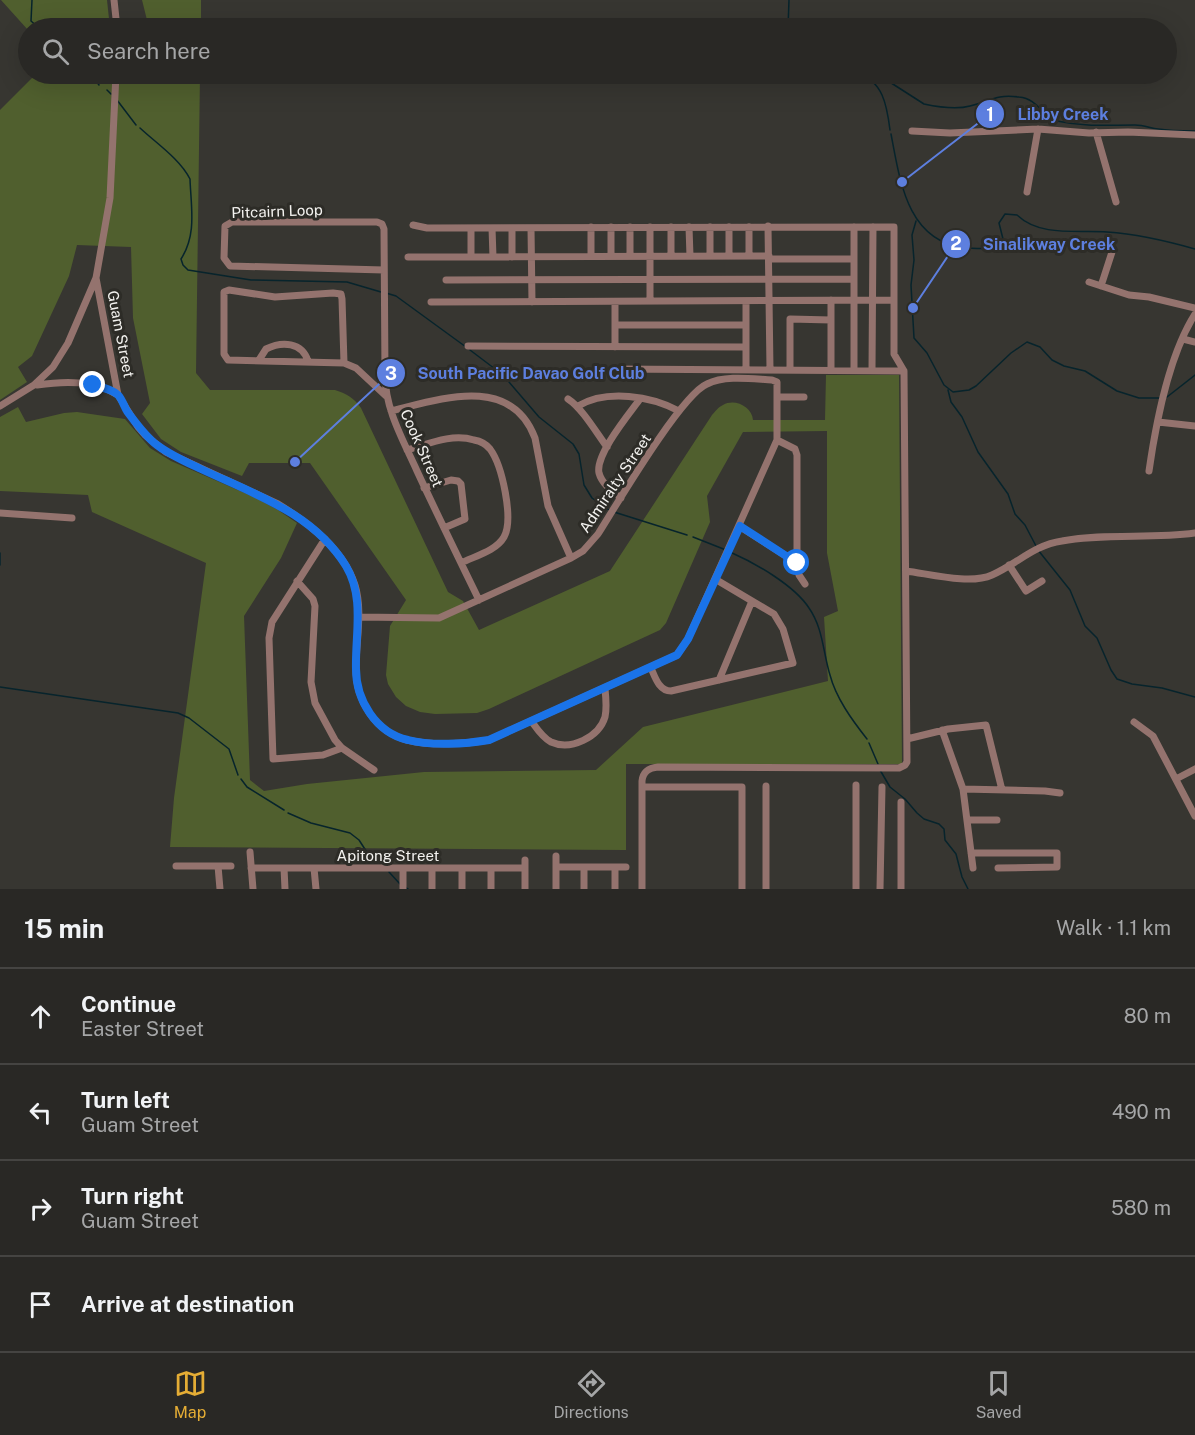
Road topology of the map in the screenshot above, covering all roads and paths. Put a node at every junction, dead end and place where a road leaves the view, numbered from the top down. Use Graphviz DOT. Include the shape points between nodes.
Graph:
graph roads {
  1 [pos="114,0"];
  2 [pos="116,18"];
  3 [pos="116,84"];
  4 [pos="1038,129"];
  5 [pos="912,131"];
  6 [pos="1096,132"];
  7 [pos="1195,135"];
  8 [pos="1027,192"];
  9 [pos="1116,202"];
  10 [pos="382,224"];
  11 [pos="413,225"];
  12 [pos="768,226"];
  13 [pos="611,227"];
  14 [pos="630,227"];
  15 [pos="650,227"];
  16 [pos="671,227"];
  17 [pos="689,227"];
  18 [pos="710,227"];
  19 [pos="729,227"];
  20 [pos="749,227"];
  21 [pos="854,227"];
  22 [pos="873,227"];
  23 [pos="471,228"];
  24 [pos="492,228"];
  25 [pos="512,228"];
  26 [pos="531,228"];
  27 [pos="591,228"];
  28 [pos="1112,252"];
  29 [pos="531,256"];
  30 [pos="591,256"];
  31 [pos="611,256"];
  32 [pos="630,256"];
  33 [pos="650,256"];
  34 [pos="671,256"];
  35 [pos="690,256"];
  36 [pos="710,256"];
  37 [pos="729,256"];
  38 [pos="749,256"];
  39 [pos="408,257"];
  40 [pos="471,257"];
  41 [pos="493,257"];
  42 [pos="512,257"];
  43 [pos="769,257"];
  44 [pos="853,259"];
  45 [pos="384,270"];
  46 [pos="96,278"];
  47 [pos="532,279"];
  48 [pos="650,279"];
  49 [pos="769,279"];
  50 [pos="853,279"];
  51 [pos="446,280"];
  52 [pos="1089,282"];
  53 [pos="1101,286"];
  54 [pos="831,300"];
  55 [pos="853,300"];
  56 [pos="872,300"];
  57 [pos="894,300"];
  58 [pos="650,301"];
  59 [pos="746,301"];
  60 [pos="769,301"];
  61 [pos="431,302"];
  62 [pos="532,302"];
  63 [pos="615,302"];
  64 [pos="1195,308"];
  65 [pos="1195,314"];
  66 [pos="831,320"];
  67 [pos="615,325"];
  68 [pos="746,325"];
  69 [pos="1183,339"];
  70 [pos="1195,342"];
  71 [pos="468,346"];
  72 [pos="615,346"];
  73 [pos="746,347"];
  74 [pos="259,360"];
  75 [pos="308,361"];
  76 [pos="344,363"];
  77 [pos="614,369"];
  78 [pos="746,369"];
  79 [pos="770,369"];
  80 [pos="790,369"];
  81 [pos="831,370"];
  82 [pos="854,370"];
  83 [pos="872,370"];
  84 [pos="904,371"];
  85 [pos="777,382"];
  86 [pos="34,385"];
  87 [pos="118,395"];
  88 [pos="386,396"];
  89 [pos="779,397"];
  90 [pos="804,397"];
  91 [pos="568,399"];
  92 [pos="640,399"];
  93 [pos="0,406"];
  94 [pos="578,406"];
  95 [pos="391,411"];
  96 [pos="679,411"];
  97 [pos="1158,422"];
  98 [pos="1195,426"];
  99 [pos="777,440"];
  100 [pos="608,447"];
  101 [pos="407,450"];
  102 [pos="1149,471"];
  103 [pos="424,488"];
  104 [pos="621,498"];
  105 [pos="0,513"];
  106 [pos="72,518"];
  107 [pos="740,526"];
  108 [pos="444,528"];
  109 [pos="1195,533"];
  110 [pos="325,539"];
  111 [pos="571,558"];
  112 [pos="461,563"];
  113 [pos="797,563"];
  114 [pos="1009,565"];
  115 [pos="906,571"];
  116 [pos="715,579"];
  117 [pos="297,581"];
  118 [pos="1042,581"];
  119 [pos="805,584"];
  120 [pos="479,600"];
  121 [pos="752,601"];
  122 [pos="358,617"];
  123 [pos="651,668"];
  124 [pos="719,680"];
  125 [pos="605,689"];
  126 [pos="532,722"];
  127 [pos="1134,722"];
  128 [pos="942,730"];
  129 [pos="907,739"];
  130 [pos="342,748"];
  131 [pos="1195,769"];
  132 [pos="374,770"];
  133 [pos="1176,779"];
  134 [pos="856,785"];
  135 [pos="766,786"];
  136 [pos="642,787"];
  137 [pos="882,787"];
  138 [pos="963,789"];
  139 [pos="1002,790"];
  140 [pos="1060,793"];
  141 [pos="901,802"];
  142 [pos="1195,816"];
  143 [pos="967,820"];
  144 [pos="997,820"];
  145 [pos="250,852"];
  146 [pos="971,853"];
  147 [pos="556,856"];
  148 [pos="525,860"];
  149 [pos="176,866"];
  150 [pos="218,866"];
  151 [pos="231,866"];
  152 [pos="556,867"];
  153 [pos="584,867"];
  154 [pos="615,867"];
  155 [pos="626,867"];
  156 [pos="251,868"];
  157 [pos="284,868"];
  158 [pos="314,868"];
  159 [pos="404,868"];
  160 [pos="432,868"];
  161 [pos="462,868"];
  162 [pos="491,868"];
  163 [pos="525,868"];
  164 [pos="973,868"];
  165 [pos="998,868"];
  166 [pos="220,889"];
  167 [pos="253,889"];
  168 [pos="285,889"];
  169 [pos="316,889"];
  170 [pos="403,889"];
  171 [pos="432,889"];
  172 [pos="462,889"];
  173 [pos="491,889"];
  174 [pos="525,889"];
  175 [pos="556,889"];
  176 [pos="584,889"];
  177 [pos="615,889"];
  178 [pos="642,889"];
  179 [pos="742,889"];
  180 [pos="766,889"];
  181 [pos="856,889"];
  182 [pos="880,889"];
  183 [pos="901,889"];
  1 -- 2 [label="street"];
  3 -- 46 [label="street" via="110,198"];
  4 -- 5 [label="street"];
  4 -- 6 [label="street"];
  4 -- 8 [label="street"];
  6 -- 7 [label="street"];
  6 -- 9 [label="street"];
  10 -- 45 [label="street, Cook Street"];
  10 -- 45 [label="street, Pitcairn Loop" via="229,223 224,229 224,256 227,264 239,267"];
  11 -- 23 [label="street"];
  12 -- 20 [label="street"];
  12 -- 21 [label="street"];
  12 -- 43 [label="street"];
  13 -- 14 [label="street"];
  13 -- 27 [label="street"];
  13 -- 31 [label="street"];
  14 -- 15 [label="street"];
  14 -- 32 [label="street"];
  15 -- 16 [label="street"];
  15 -- 33 [label="street"];
  16 -- 17 [label="street"];
  16 -- 34 [label="street"];
  17 -- 18 [label="street"];
  17 -- 35 [label="street"];
  18 -- 19 [label="street"];
  18 -- 36 [label="street"];
  19 -- 20 [label="street"];
  19 -- 37 [label="street"];
  20 -- 38 [label="street"];
  21 -- 22 [label="street"];
  21 -- 44 [label="street"];
  22 -- 56 [label="street"];
  22 -- 57 [label="street" via="894,227"];
  23 -- 24 [label="street"];
  23 -- 40 [label="street"];
  24 -- 25 [label="street"];
  24 -- 41 [label="street"];
  25 -- 26 [label="street"];
  25 -- 42 [label="street"];
  26 -- 27 [label="street"];
  26 -- 29 [label="street"];
  27 -- 30 [label="street"];
  28 -- 53 [label="street"];
  29 -- 30 [label="street"];
  29 -- 42 [label="street"];
  29 -- 47 [label="street"];
  30 -- 31 [label="street"];
  31 -- 32 [label="street"];
  32 -- 33 [label="street"];
  33 -- 34 [label="street"];
  33 -- 48 [label="street"];
  34 -- 35 [label="street"];
  35 -- 36 [label="street"];
  36 -- 37 [label="street"];
  37 -- 38 [label="street"];
  38 -- 43 [label="street"];
  39 -- 40 [label="street"];
  40 -- 41 [label="street"];
  41 -- 42 [label="street"];
  43 -- 44 [label="street"];
  43 -- 49 [label="street"];
  44 -- 50 [label="street"];
  45 -- 88 [label="street, Cook Street"];
  46 -- 86 [label="street" via="61,355"];
  46 -- 87 [label="street, Guam Street"];
  47 -- 48 [label="street"];
  47 -- 51 [label="street"];
  47 -- 62 [label="street"];
  48 -- 49 [label="street"];
  48 -- 58 [label="street"];
  49 -- 50 [label="street"];
  49 -- 60 [label="street"];
  50 -- 55 [label="street"];
  52 -- 53 [label="street"];
  53 -- 64 [label="street"];
  54 -- 55 [label="street"];
  54 -- 60 [label="street"];
  54 -- 66 [label="street"];
  55 -- 56 [label="street"];
  55 -- 82 [label="street"];
  56 -- 57 [label="street"];
  56 -- 83 [label="street"];
  57 -- 84 [label="street" via="894,354"];
  58 -- 59 [label="street"];
  58 -- 63 [label="street"];
  59 -- 60 [label="street"];
  59 -- 68 [label="street"];
  60 -- 79 [label="street"];
  61 -- 62 [label="street"];
  62 -- 63 [label="street"];
  63 -- 67 [label="street"];
  65 -- 69 [label="street"];
  66 -- 80 [label="street" via="790,319"];
  66 -- 81 [label="street"];
  67 -- 68 [label="street"];
  67 -- 72 [label="street"];
  68 -- 73 [label="street"];
  69 -- 70 [label="street"];
  69 -- 97 [label="street"];
  71 -- 72 [label="street"];
  72 -- 73 [label="street"];
  73 -- 78 [label="street"];
  74 -- 75 [label="street"];
  74 -- 75 [label="street" via="266,349 292,344 302,349"];
  74 -- 76 [label="street" via="226,359 225,290 275,297 340,294"];
  75 -- 76 [label="street"];
  76 -- 88 [label="street" via="361,372"];
  77 -- 78 [label="street"];
  78 -- 79 [label="street"];
  79 -- 80 [label="street"];
  80 -- 81 [label="street"];
  81 -- 82 [label="street"];
  82 -- 83 [label="street"];
  83 -- 84 [label="street"];
  84 -- 115 [label="street"];
  85 -- 89 [label="street, Guam Street"];
  85 -- 96 [label="street, Admiralty Street" via="707,383"];
  86 -- 87 [label="street, Guam Street" via="83,383"];
  86 -- 93 [label="street"];
  87 -- 110 [label="street, Guam Street" via="138,427 156,444 278,504"];
  88 -- 95 [label="street, Cook Street"];
  89 -- 90 [label="street"];
  89 -- 99 [label="street, Guam Street"];
  91 -- 94 [label="street"];
  92 -- 94 [label="street" via="607,397"];
  92 -- 96 [label="street"];
  92 -- 100 [label="street"];
  94 -- 100 [label="street"];
  95 -- 101 [label="street, Cook Street"];
  95 -- 111 [label="street" via="470,396 502,401 520,413 532,429 548,506"];
  96 -- 104 [label="street, Admiralty Street"];
  97 -- 98 [label="street"];
  97 -- 102 [label="street"];
  99 -- 107 [label="street, Guam Street"];
  99 -- 113 [label="street" via="795,449 798,455"];
  100 -- 104 [label="street" via="599,474"];
  101 -- 103 [label="street, Cook Street"];
  101 -- 112 [label="street" via="464,438 488,447 497,464 507,503 506,532 499,544"];
  103 -- 108 [label="street, Cook Street"];
  103 -- 108 [label="street" via="455,480 461,484 465,519"];
  104 -- 111 [label="street, Admiralty Street" via="591,543"];
  105 -- 106 [label="street"];
  107 -- 113 [label="street"];
  107 -- 116 [label="street, Guam Street"];
  108 -- 112 [label="street, Cook Street"];
  109 -- 114 [label="street" via="1064,540 1038,548"];
  110 -- 117 [label="street"];
  110 -- 122 [label="street, Guam Street" via="354,583"];
  111 -- 120 [label="street, Admiralty Street"];
  112 -- 120 [label="street, Cook Street"];
  113 -- 119 [label="street"];
  114 -- 115 [label="street" via="974,579"];
  114 -- 118 [label="street" via="1026,591"];
  115 -- 129 [label="street"];
  116 -- 121 [label="street"];
  116 -- 123 [label="street, Guam Street" via="683,648"];
  117 -- 130 [label="street" via="315,606 312,692 328,729"];
  117 -- 130 [label="street" via="270,629 273,759 323,755"];
  120 -- 122 [label="street, Admiralty Street" via="439,618"];
  121 -- 124 [label="street"];
  121 -- 124 [label="street" via="779,621 793,663"];
  122 -- 126 [label="street, Guam Street" via="358,693 385,730 416,742 461,743 489,740"];
  123 -- 124 [label="street" via="666,691"];
  123 -- 125 [label="street, Guam Street"];
  125 -- 126 [label="street, Guam Street"];
  125 -- 126 [label="street" via="605,717 598,729 582,741 565,745 551,742"];
  127 -- 133 [label="street" via="1153,736"];
  128 -- 129 [label="street"];
  128 -- 138 [label="street"];
  128 -- 139 [label="street" via="986,725"];
  129 -- 136 [label="street" via="907,762 899,768 658,767 645,771"];
  130 -- 132 [label="street"];
  131 -- 133 [label="street"];
  133 -- 142 [label="street"];
  134 -- 181 [label="street"];
  135 -- 180 [label="street"];
  136 -- 178 [label="street"];
  136 -- 179 [label="street" via="742,787"];
  137 -- 182 [label="street"];
  138 -- 139 [label="street"];
  138 -- 143 [label="street"];
  139 -- 140 [label="street"];
  141 -- 183 [label="street"];
  143 -- 144 [label="street"];
  143 -- 146 [label="street"];
  145 -- 156 [label="street"];
  146 -- 164 [label="street"];
  146 -- 165 [label="street" via="1057,853 1057,867"];
  147 -- 152 [label="street"];
  148 -- 163 [label="street"];
  149 -- 150 [label="street"];
  150 -- 151 [label="street"];
  150 -- 166 [label="street"];
  152 -- 153 [label="street"];
  152 -- 175 [label="street"];
  153 -- 154 [label="street"];
  153 -- 176 [label="street"];
  154 -- 155 [label="street"];
  154 -- 177 [label="street"];
  156 -- 157 [label="street, Apitong Street"];
  156 -- 167 [label="street"];
  157 -- 158 [label="street, Apitong Street"];
  157 -- 168 [label="street"];
  158 -- 159 [label="street, Apitong Street"];
  158 -- 169 [label="street"];
  159 -- 160 [label="street, Apitong Street"];
  159 -- 170 [label="street"];
  160 -- 161 [label="street, Apitong Street"];
  160 -- 171 [label="street"];
  161 -- 162 [label="street, Apitong Street"];
  161 -- 172 [label="street"];
  162 -- 163 [label="street, Apitong Street"];
  162 -- 173 [label="street"];
  163 -- 174 [label="street"];
}
